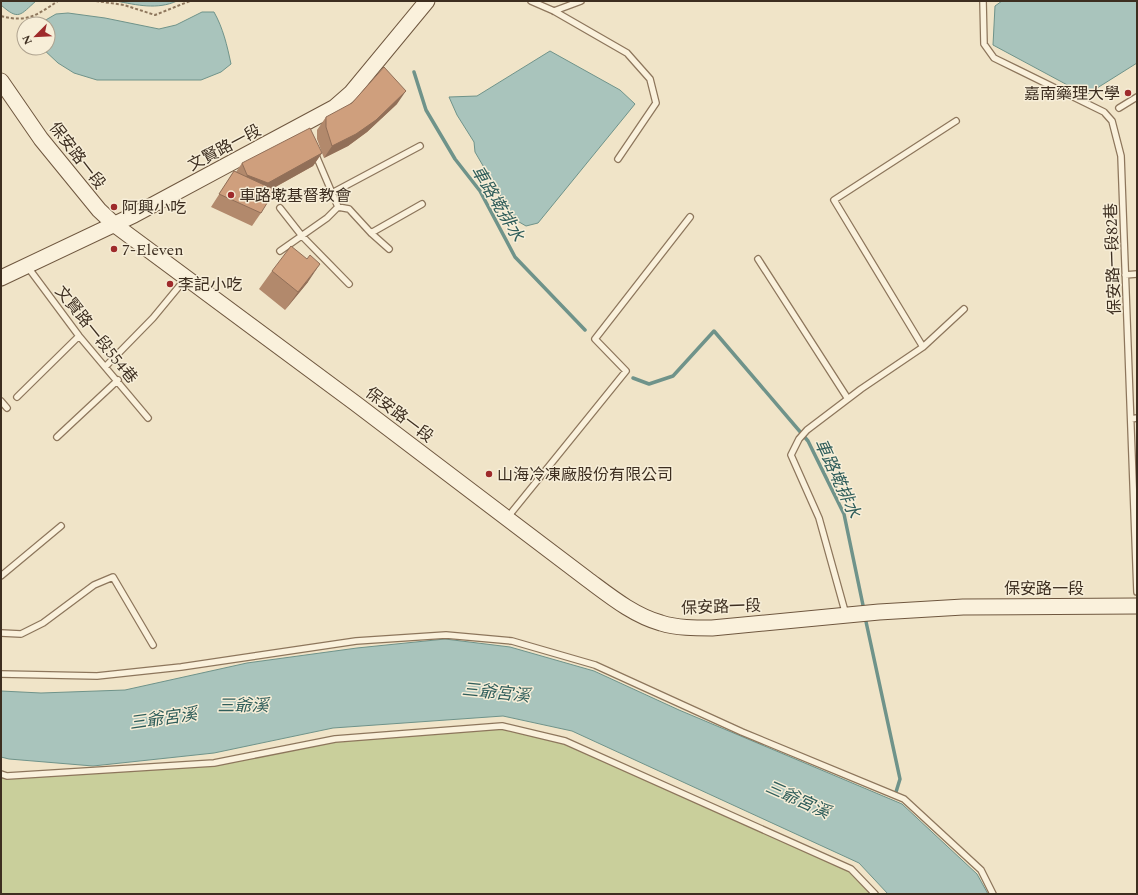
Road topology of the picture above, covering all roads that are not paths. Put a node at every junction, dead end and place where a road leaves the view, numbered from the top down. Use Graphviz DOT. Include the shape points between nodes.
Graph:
graph roads {
  1 [pos="428,1"];
  2 [pos="531,1"];
  3 [pos="581,1"];
  4 [pos="983,1"];
  5 [pos="554,11"];
  6 [pos="1,81"];
  7 [pos="1137,97"];
  8 [pos="1119,108"];
  9 [pos="956,121"];
  10 [pos="312,146"];
  11 [pos="420,146"];
  12 [pos="618,159"];
  13 [pos="332,193"];
  14 [pos="422,204"];
  15 [pos="338,207"];
  16 [pos="280,208"];
  17 [pos="690,217"];
  18 [pos="115,225"];
  19 [pos="371,233"];
  20 [pos="302,236"];
  21 [pos="389,249"];
  22 [pos="280,251"];
  23 [pos="758,259"];
  24 [pos="27,266"];
  25 [pos="1125,274"];
  26 [pos="1137,274"];
  27 [pos="1,278"];
  28 [pos="186,278"];
  29 [pos="349,284"];
  30 [pos="964,309"];
  31 [pos="79,336"];
  32 [pos="924,347"];
  33 [pos="106,366"];
  34 [pos="118,380"];
  35 [pos="17,396"];
  36 [pos="848,399"];
  37 [pos="1,401"];
  38 [pos="7,408"];
  39 [pos="148,418"];
  40 [pos="1137,418"];
  41 [pos="1130,419"];
  42 [pos="57,437"];
  43 [pos="506,519"];
  44 [pos="61,526"];
  45 [pos="1,576"];
  46 [pos="1137,592"];
  47 [pos="1137,606"];
  48 [pos="848,615"];
  49 [pos="1,633"];
  50 [pos="153,644"];
  51 [pos="1,674"];
  52 [pos="1,774"];
  53 [pos="875,894"];
  54 [pos="993,894"];
  1 -- 18 [label="street, 文賢路一段" via="347,98 335,108 304,129"];
  2 -- 5 [label="lane"];
  3 -- 5 [label="lane"];
  4 -- 25 [label="lane, 保安路一段82巷" via="984,44 994,58 1104,112 1112,121 1121,156"];
  5 -- 12 [label="lane" via="627,53 650,79 656,103"];
  6 -- 18 [label="street, 保安路一段" via="41,139 99,210"];
  7 -- 8 [label="lane"];
  9 -- 32 [label="lane" via="834,200"];
  10 -- 13 [label="lane"];
  11 -- 13 [label="lane"];
  13 -- 15 [label="lane"];
  14 -- 19 [label="lane"];
  15 -- 19 [label="lane" via="349,209"];
  15 -- 20 [label="lane"];
  16 -- 20 [label="lane"];
  17 -- 43 [label="lane" via="594,339 626,371"];
  18 -- 24 [label="street, 文賢路一段"];
  18 -- 28 [label="street, 保安路一段"];
  19 -- 21 [label="lane"];
  20 -- 22 [label="lane"];
  20 -- 29 [label="lane"];
  23 -- 36 [label="lane"];
  24 -- 27 [label="street, 文賢路一段"];
  24 -- 31 [label="lane, 文賢路一段554巷"];
  25 -- 26 [label="lane"];
  25 -- 41 [label="lane, 保安路一段82巷"];
  28 -- 33 [label="lane" via="153,318"];
  28 -- 43 [label="street, 保安路一段" via="356,403"];
  30 -- 32 [label="lane"];
  31 -- 33 [label="lane, 文賢路一段554巷"];
  31 -- 35 [label="lane"];
  32 -- 36 [label="lane"];
  33 -- 34 [label="lane, 文賢路一段554巷"];
  34 -- 39 [label="lane, 文賢路一段554巷"];
  34 -- 42 [label="lane"];
  36 -- 48 [label="lane" via="807,430 791,455 819,518"];
  37 -- 38 [label="lane"];
  40 -- 41 [label="lane"];
  41 -- 46 [label="lane, 保安路一段82巷"];
  43 -- 48 [label="street, 保安路一段" via="626,607 660,623 687,628 712,628"];
  44 -- 45 [label="lane"];
  47 -- 48 [label="street, 保安路一段" via="963,607"];
  49 -- 50 [label="lane" via="21,634 43,623 94,585 113,577"];
  51 -- 54 [label="lane" via="97,676 181,667 356,641 446,635 512,640 595,665 742,732 904,799 981,870"];
  52 -- 53 [label="lane" via="7,776 214,763 335,739 502,726 565,741 851,869"];
}
